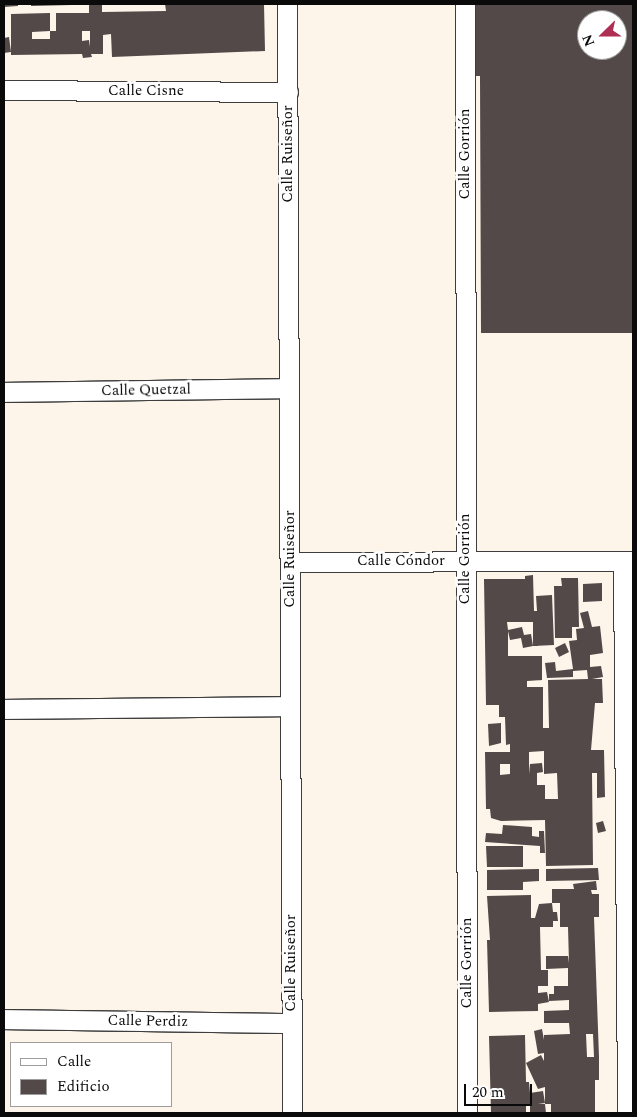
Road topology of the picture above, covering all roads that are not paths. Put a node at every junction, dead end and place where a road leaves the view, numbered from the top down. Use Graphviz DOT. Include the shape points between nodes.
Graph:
graph roads {
  1 [pos="288,4"];
  2 [pos="465,4"];
  3 [pos="4,90"];
  4 [pos="288,92"];
  5 [pos="289,388"];
  6 [pos="4,392"];
  7 [pos="465,561"];
  8 [pos="628,561"];
  9 [pos="290,562"];
  10 [pos="290,706"];
  11 [pos="4,709"];
  12 [pos="4,1019"];
  13 [pos="291,1022"];
  14 [pos="292,1113"];
  15 [pos="467,1113"];
  16 [pos="627,1113"];
  1 -- 4 [label="street, Calle Ruiseñor"];
  2 -- 7 [label="street, Calle Gorrión"];
  3 -- 4 [label="street, Calle Cisne"];
  4 -- 5 [label="street, Calle Ruiseñor"];
  5 -- 6 [label="street, Calle Quetzal"];
  5 -- 9 [label="street, Calle Ruiseñor"];
  7 -- 8 [label="street, Calle Cóndor"];
  7 -- 9 [label="street, Calle Cóndor"];
  7 -- 15 [label="street, Calle Gorrión"];
  8 -- 16 [label="street"];
  9 -- 10 [label="street, Calle Ruiseñor"];
  10 -- 11 [label="street"];
  10 -- 13 [label="street, Calle Ruiseñor"];
  12 -- 13 [label="street, Calle Perdiz"];
  13 -- 14 [label="street, Calle Ruiseñor"];
}
